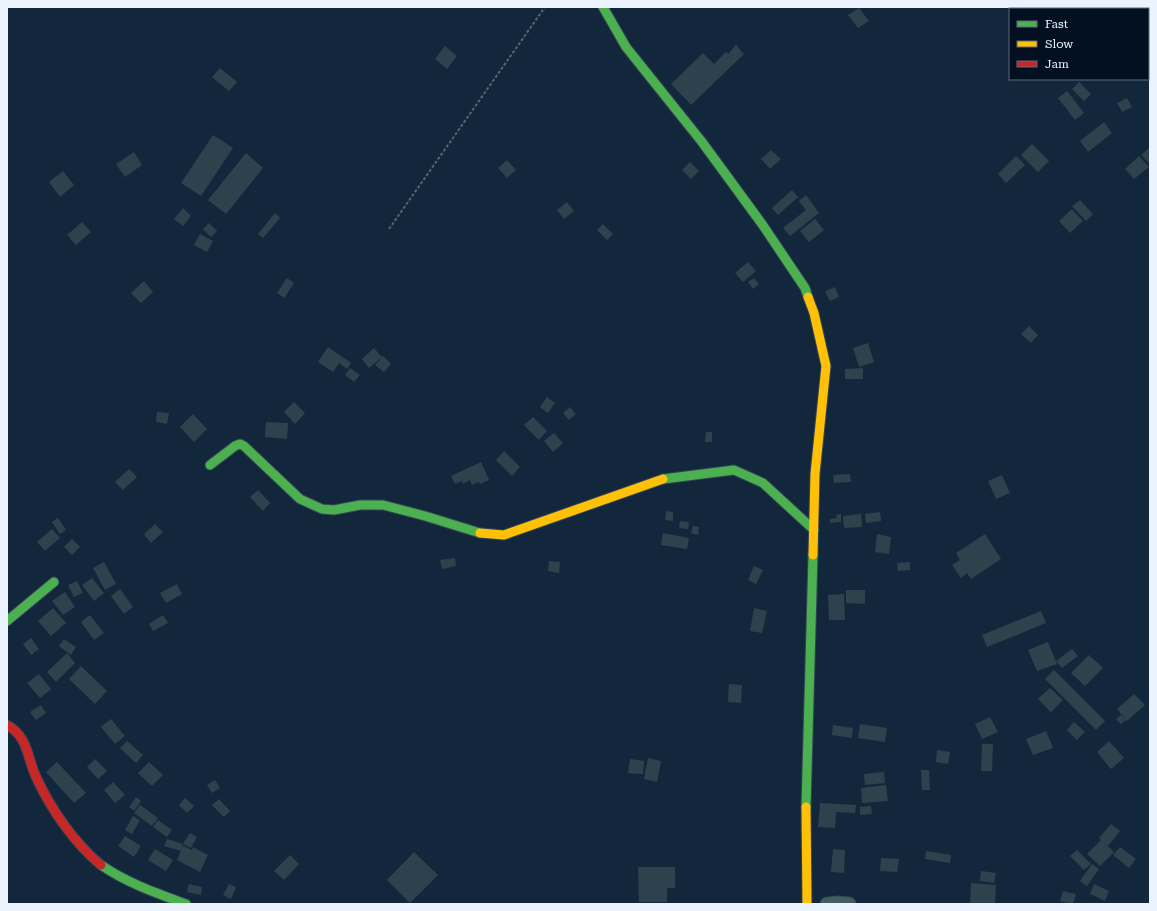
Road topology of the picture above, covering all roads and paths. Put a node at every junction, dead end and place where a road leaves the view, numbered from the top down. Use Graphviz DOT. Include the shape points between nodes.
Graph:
graph roads {
  1 [pos="546,7"];
  2 [pos="603,7"];
  3 [pos="389,229"];
  4 [pos="210,466"];
  5 [pos="814,530"];
  6 [pos="54,582"];
  7 [pos="7,621"];
  8 [pos="7,725"];
  9 [pos="186,904"];
  10 [pos="807,904"];
  11 [pos="828,904"];
  12 [pos="849,904"];
  1 -- 3 [label="path"];
  2 -- 5 [label="street" via="626,47 711,155 805,288 814,312 826,366 815,474"];
  4 -- 5 [label="street" via="240,444 300,499 322,509 383,504 483,534 504,535 661,480 734,470 763,483"];
  5 -- 10 [label="street" via="806,816"];
  6 -- 7 [label="street"];
  8 -- 9 [label="street" via="24,741 37,779 65,826 88,854 113,873 148,891"];
  11 -- 12 [label="street"];
}
